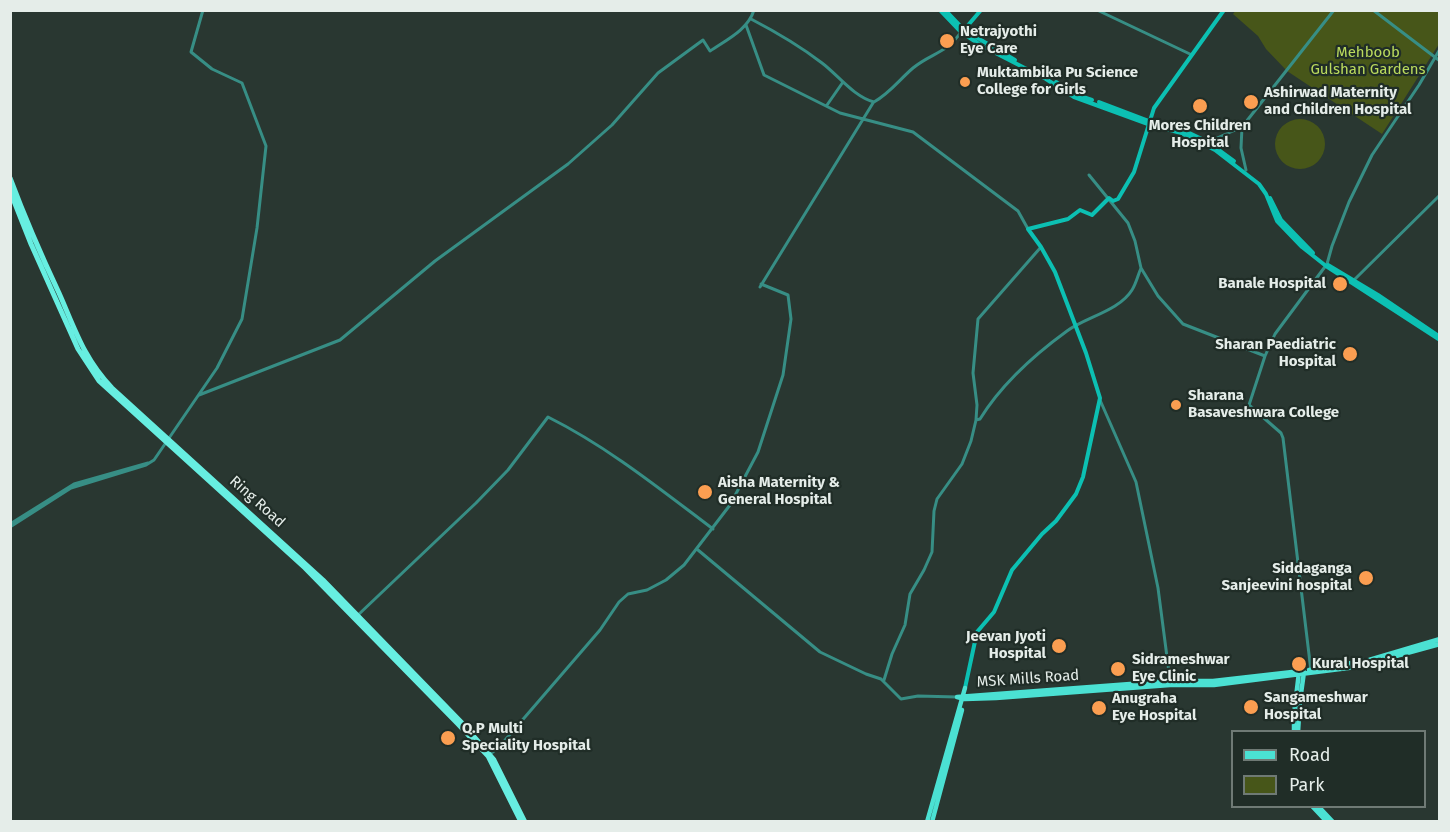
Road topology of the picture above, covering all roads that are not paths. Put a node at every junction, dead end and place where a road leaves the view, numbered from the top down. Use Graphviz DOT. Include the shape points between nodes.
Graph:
graph roads {
  1 [pos="203,10"];
  2 [pos="754,10"];
  3 [pos="940,10"];
  4 [pos="945,10"];
  5 [pos="981,10"];
  6 [pos="1097,10"];
  7 [pos="1224,10"];
  8 [pos="1334,10"];
  9 [pos="1373,10"];
  10 [pos="751,19"];
  11 [pos="746,25"];
  12 [pos="962,31"];
  13 [pos="1440,49"];
  14 [pos="1192,55"];
  15 [pos="1433,57"];
  16 [pos="1440,61"];
  17 [pos="843,82"];
  18 [pos="874,102"];
  19 [pos="827,105"];
  20 [pos="864,118"];
  21 [pos="1149,122"];
  22 [pos="1242,127"];
  23 [pos="1208,142"];
  24 [pos="1246,170"];
  25 [pos="1089,175"];
  26 [pos="10,178"];
  27 [pos="10,191"];
  28 [pos="1440,195"];
  29 [pos="1109,198"];
  30 [pos="1028,229"];
  31 [pos="1041,247"];
  32 [pos="1327,265"];
  33 [pos="1141,268"];
  34 [pos="1354,280"];
  35 [pos="1075,325"];
  36 [pos="1440,339"];
  37 [pos="1266,356"];
  38 [pos="199,395"];
  39 [pos="1100,398"];
  40 [pos="976,420"];
  41 [pos="168,441"];
  42 [pos="10,525"];
  43 [pos="713,529"];
  44 [pos="698,550"];
  45 [pos="358,615"];
  46 [pos="1440,639"];
  47 [pos="1440,644"];
  48 [pos="1311,671"];
  49 [pos="1302,672"];
  50 [pos="884,680"];
  51 [pos="1170,683"];
  52 [pos="965,688"];
  53 [pos="962,697"];
  54 [pos="1296,730"];
  55 [pos="489,755"];
  56 [pos="1313,808"];
  57 [pos="1319,808"];
  58 [pos="523,822"];
  59 [pos="929,822"];
  60 [pos="1327,822"];
  61 [pos="1334,822"];
  1 -- 38 [label="street" via="191,52 212,69 242,83 266,146 242,319"];
  2 -- 10 [label="street"];
  3 -- 12 [label="main road"];
  4 -- 12 [label="main road"];
  5 -- 12 [label="main road"];
  6 -- 14 [label="street"];
  7 -- 14 [label="main road"];
  8 -- 22 [label="street"];
  9 -- 15 [label="street"];
  10 -- 11 [label="street"];
  10 -- 17 [label="street" via="823,63"];
  11 -- 19 [label="street" via="764,75"];
  11 -- 38 [label="street" via="710,51 703,40 665,68 612,125 568,164 435,261 340,339"];
  12 -- 18 [label="street" via="947,48 914,67"];
  12 -- 21 [label="main road" via="1074,94"];
  13 -- 15 [label="street"];
  14 -- 21 [label="main road" via="1158,102"];
  15 -- 16 [label="street"];
  15 -- 32 [label="street" via="1372,155 1349,202"];
  17 -- 18 [label="street"];
  17 -- 19 [label="street"];
  18 -- 20 [label="street"];
  19 -- 20 [label="street" via="840,113"];
  20 -- 30 [label="street" via="913,132 1018,211"];
  20 -- 43 [label="street" via="761,286 788,295 791,319 783,375 758,452"];
  21 -- 23 [label="main road" via="1181,129"];
  21 -- 29 [label="main road" via="1134,172 1118,199"];
  21 -- 32 [label="main road" via="1190,136 1238,166 1262,188 1282,227"];
  22 -- 23 [label="street"];
  22 -- 24 [label="street"];
  23 -- 24 [label="main road"];
  24 -- 32 [label="main road" via="1263,185 1289,231"];
  25 -- 29 [label="street"];
  26 -- 41 [label="highway, Ring Road" via="89,360 112,388"];
  27 -- 41 [label="highway, Ring Road" via="84,361 108,390"];
  28 -- 34 [label="street"];
  29 -- 30 [label="main road" via="1092,214 1080,210 1068,219"];
  29 -- 33 [label="street" via="1131,229"];
  30 -- 31 [label="main road"];
  31 -- 35 [label="main road"];
  31 -- 40 [label="street" via="978,319 973,373"];
  32 -- 34 [label="main road"];
  32 -- 36 [label="main road"];
  32 -- 37 [label="street" via="1275,334"];
  33 -- 35 [label="street" via="1132,290 1120,302"];
  33 -- 37 [label="street" via="1158,296 1184,324"];
  34 -- 36 [label="main road"];
  35 -- 39 [label="main road"];
  35 -- 40 [label="street" via="1033,358"];
  37 -- 48 [label="street" via="1249,405 1283,438"];
  38 -- 41 [label="street"];
  39 -- 51 [label="street" via="1136,482 1158,588"];
  39 -- 52 [label="main road" via="1076,494 1012,570 994,612 977,632"];
  40 -- 50 [label="street" via="962,464 937,499 932,552 910,594 905,625"];
  41 -- 42 [label="street" via="150,463 74,484"];
  41 -- 45 [label="highway, Ring Road" via="308,565"];
  41 -- 55 [label="highway, Ring Road" via="326,588"];
  43 -- 44 [label="street"];
  43 -- 45 [label="street" via="606,450 548,417 508,470"];
  44 -- 50 [label="street" via="820,652"];
  44 -- 55 [label="street" via="666,580 628,594 619,602 600,630"];
  45 -- 55 [label="highway, Ring Road"];
  46 -- 48 [label="main road, MSK Mills Road" via="1369,660"];
  47 -- 48 [label="main road, MSK Mills Road" via="1356,667"];
  48 -- 49 [label="main road, MSK Mills Road"];
  49 -- 51 [label="main road, MSK Mills Road" via="1214,685"];
  49 -- 54 [label="main road"];
  50 -- 53 [label="street" via="901,699"];
  51 -- 53 [label="main road, MSK Mills Road" via="1067,694"];
  52 -- 53 [label="main road"];
  53 -- 59 [label="main road"];
  55 -- 58 [label="highway, Ring Road"];
  56 -- 60 [label="main road"];
  57 -- 61 [label="main road"];
}
